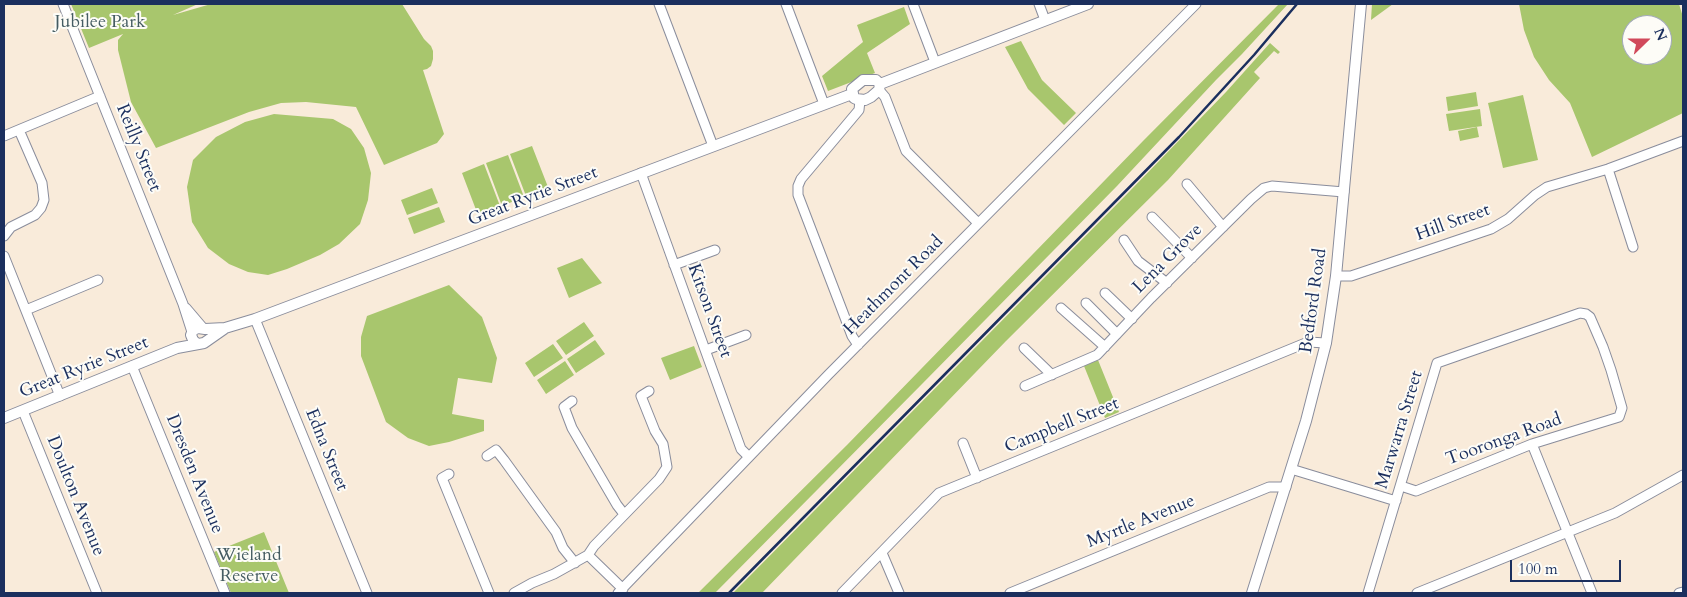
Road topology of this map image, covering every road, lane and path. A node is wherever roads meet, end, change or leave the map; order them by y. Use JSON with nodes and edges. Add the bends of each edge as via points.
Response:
{"nodes":[{"id":1,"x":62,"y":4,"type":"edge"},
{"id":2,"x":659,"y":4,"type":"edge"},
{"id":3,"x":786,"y":4,"type":"edge"},
{"id":4,"x":913,"y":4,"type":"edge"},
{"id":5,"x":1039,"y":4,"type":"edge"},
{"id":6,"x":1088,"y":4,"type":"edge"},
{"id":7,"x":1196,"y":4,"type":"edge"},
{"id":8,"x":1361,"y":4,"type":"edge"},
{"id":9,"x":1045,"y":20,"type":"junction"},
{"id":10,"x":935,"y":62,"type":"junction"},
{"id":11,"x":879,"y":87,"type":"junction"},
{"id":12,"x":100,"y":96,"type":"junction"},
{"id":13,"x":856,"y":97,"type":"junction"},
{"id":14,"x":824,"y":104,"type":"junction"},
{"id":15,"x":19,"y":130,"type":"junction"},
{"id":16,"x":4,"y":136,"type":"edge"},
{"id":17,"x":1683,"y":141,"type":"edge"},
{"id":18,"x":713,"y":146,"type":"junction"},
{"id":19,"x":1608,"y":168,"type":"junction"},
{"id":20,"x":641,"y":173,"type":"junction"},
{"id":21,"x":1187,"y":184,"type":"dead end"},
{"id":22,"x":1344,"y":192,"type":"junction"},
{"id":23,"x":1152,"y":217,"type":"dead end"},
{"id":24,"x":978,"y":223,"type":"junction"},
{"id":25,"x":1223,"y":227,"type":"junction"},
{"id":26,"x":4,"y":236,"type":"edge"},
{"id":27,"x":1124,"y":240,"type":"dead end"},
{"id":28,"x":1633,"y":247,"type":"dead end"},
{"id":29,"x":715,"y":250,"type":"dead end"},
{"id":30,"x":4,"y":256,"type":"edge"},
{"id":31,"x":1192,"y":258,"type":"junction"},
{"id":32,"x":674,"y":265,"type":"junction"},
{"id":33,"x":1336,"y":276,"type":"junction"},
{"id":34,"x":98,"y":280,"type":"dead end"},
{"id":35,"x":1167,"y":283,"type":"junction"},
{"id":36,"x":1105,"y":293,"type":"dead end"},
{"id":37,"x":1086,"y":303,"type":"dead end"},
{"id":38,"x":183,"y":304,"type":"junction"},
{"id":39,"x":1062,"y":308,"type":"dead end"},
{"id":40,"x":26,"y":310,"type":"junction"},
{"id":41,"x":255,"y":318,"type":"junction"},
{"id":42,"x":1132,"y":319,"type":"junction"},
{"id":43,"x":225,"y":328,"type":"junction"},
{"id":44,"x":204,"y":329,"type":"junction"},
{"id":45,"x":1117,"y":334,"type":"junction"},
{"id":46,"x":746,"y":335,"type":"dead end"},
{"id":47,"x":197,"y":338,"type":"junction"},
{"id":48,"x":1326,"y":342,"type":"junction"},
{"id":49,"x":858,"y":345,"type":"junction"},
{"id":50,"x":1105,"y":347,"type":"junction"},
{"id":51,"x":1024,"y":348,"type":"dead end"},
{"id":52,"x":706,"y":350,"type":"junction"},
{"id":53,"x":132,"y":366,"type":"junction"},
{"id":54,"x":1052,"y":375,"type":"junction"},
{"id":55,"x":1024,"y":386,"type":"dead end"},
{"id":56,"x":649,"y":391,"type":"dead end"},
{"id":57,"x":60,"y":396,"type":"junction"},
{"id":58,"x":572,"y":401,"type":"dead end"},
{"id":59,"x":23,"y":410,"type":"junction"},
{"id":60,"x":1619,"y":417,"type":"joint"},
{"id":61,"x":4,"y":418,"type":"edge"},
{"id":62,"x":963,"y":443,"type":"dead end"},
{"id":63,"x":1532,"y":444,"type":"junction"},
{"id":64,"x":487,"y":456,"type":"dead end"},
{"id":65,"x":750,"y":457,"type":"junction"},
{"id":66,"x":1291,"y":469,"type":"junction"},
{"id":67,"x":1683,"y":475,"type":"edge"},
{"id":68,"x":442,"y":478,"type":"dead end"},
{"id":69,"x":977,"y":478,"type":"junction"},
{"id":70,"x":1401,"y":486,"type":"junction"},
{"id":71,"x":1286,"y":487,"type":"junction"},
{"id":72,"x":1396,"y":501,"type":"junction"},
{"id":73,"x":624,"y":514,"type":"junction"},
{"id":74,"x":1567,"y":532,"type":"junction"},
{"id":75,"x":882,"y":553,"type":"junction"},
{"id":76,"x":588,"y":555,"type":"junction"},
{"id":77,"x":574,"y":563,"type":"junction"},
{"id":78,"x":620,"y":591,"type":"edge"},
{"id":79,"x":1683,"y":592,"type":"edge"},
{"id":80,"x":97,"y":593,"type":"edge"},
{"id":81,"x":225,"y":593,"type":"edge"},
{"id":82,"x":367,"y":593,"type":"edge"},
{"id":83,"x":489,"y":593,"type":"edge"},
{"id":84,"x":514,"y":593,"type":"edge"},
{"id":85,"x":842,"y":593,"type":"edge"},
{"id":86,"x":899,"y":593,"type":"edge"},
{"id":87,"x":1010,"y":593,"type":"edge"},
{"id":88,"x":1252,"y":593,"type":"edge"},
{"id":89,"x":1368,"y":593,"type":"edge"},
{"id":90,"x":1417,"y":593,"type":"edge"},
{"id":91,"x":1592,"y":593,"type":"edge"},
{"id":92,"x":1679,"y":593,"type":"edge"}],
"edges":[{"from":1,"to":12,"type":"street","name":"Reilly Street"},
{"from":2,"to":18,"type":"street"},
{"from":3,"to":14,"type":"street"},
{"from":4,"to":10,"type":"street"},
{"from":5,"to":9,"type":"street"},
{"from":6,"to":9,"type":"main road"},
{"from":7,"to":24,"type":"street","name":"Heathmont Road"},
{"from":8,"to":22,"type":"main road","name":"Bedford Road"},
{"from":9,"to":10,"type":"main road"},
{"from":10,"to":11,"type":"main road"},
{"from":11,"to":13,"type":"main road","via":[[871,97]]},
{"from":11,"to":13,"type":"main road","via":[[873,80],[863,80],[853,86]]},
{"from":11,"to":24,"type":"street","via":[[906,151]]},
{"from":12,"to":15,"type":"street"},
{"from":12,"to":38,"type":"street","name":"Reilly Street"},
{"from":13,"to":14,"type":"main road","name":"Great Ryrie Street"},
{"from":13,"to":49,"type":"street","via":[[859,110],[801,179],[798,195]]},
{"from":14,"to":18,"type":"main road","name":"Great Ryrie Street"},
{"from":15,"to":16,"type":"street"},
{"from":15,"to":26,"type":"street","via":[[42,183],[44,200],[34,216],[11,227]]},
{"from":17,"to":19,"type":"street","name":"Hill Street"},
{"from":18,"to":20,"type":"main road","name":"Great Ryrie Street"},
{"from":19,"to":28,"type":"street"},
{"from":19,"to":33,"type":"street","name":"Hill Street","via":[[1547,188],[1508,219],[1491,228],[1351,276]]},
{"from":20,"to":32,"type":"street","name":"Kitson Street"},
{"from":20,"to":41,"type":"main road","name":"Great Ryrie Street"},
{"from":21,"to":25,"type":"street"},
{"from":22,"to":25,"type":"street","name":"Lena Grove","via":[[1264,188]]},
{"from":22,"to":33,"type":"main road","name":"Bedford Road"},
{"from":23,"to":31,"type":"street"},
{"from":24,"to":49,"type":"street","name":"Heathmont Road"},
{"from":25,"to":31,"type":"street","name":"Lena Grove"},
{"from":27,"to":35,"type":"street","via":[[1138,261]]},
{"from":29,"to":32,"type":"street"},
{"from":30,"to":40,"type":"street"},
{"from":31,"to":35,"type":"street","name":"Lena Grove"},
{"from":32,"to":52,"type":"street","name":"Kitson Street"},
{"from":33,"to":48,"type":"main road","name":"Bedford Road"},
{"from":34,"to":40,"type":"street"},
{"from":35,"to":42,"type":"street","name":"Lena Grove"},
{"from":36,"to":42,"type":"street"},
{"from":37,"to":45,"type":"street"},
{"from":38,"to":44,"type":"street","name":"Reilly Street"},
{"from":38,"to":47,"type":"street","name":"Reilly Street"},
{"from":39,"to":50,"type":"street"},
{"from":40,"to":57,"type":"street"},
{"from":41,"to":43,"type":"main road","name":"Great Ryrie Street"},
{"from":41,"to":82,"type":"street","name":"Edna Street"},
{"from":42,"to":45,"type":"street","name":"Lena Grove"},
{"from":43,"to":44,"type":"main road","name":"Great Ryrie Street"},
{"from":43,"to":47,"type":"main road","name":"Great Ryrie Street"},
{"from":44,"to":47,"type":"main road","via":[[208,336]]},
{"from":45,"to":50,"type":"street","name":"Lena Grove"},
{"from":46,"to":52,"type":"street"},
{"from":47,"to":53,"type":"main road","name":"Great Ryrie Street"},
{"from":48,"to":66,"type":"main road","name":"Bedford Road","via":[[1317,385]]},
{"from":48,"to":69,"type":"street","name":"Campbell Street","via":[[1308,342]]},
{"from":49,"to":65,"type":"street","name":"Heathmont Road"},
{"from":50,"to":54,"type":"street","name":"Lena Grove","via":[[1097,355]]},
{"from":51,"to":54,"type":"street"},
{"from":52,"to":65,"type":"street","name":"Kitson Street","via":[[741,449]]},
{"from":53,"to":57,"type":"main road","name":"Great Ryrie Street"},
{"from":53,"to":81,"type":"street","name":"Dresden Avenue"},
{"from":54,"to":55,"type":"street","name":"Lena Grove"},
{"from":56,"to":73,"type":"street","via":[[641,396],[664,444],[667,468]]},
{"from":57,"to":59,"type":"main road","name":"Great Ryrie Street"},
{"from":58,"to":73,"type":"street","via":[[560,409]]},
{"from":59,"to":61,"type":"main road","name":"Great Ryrie Street"},
{"from":59,"to":80,"type":"street","name":"Doulton Avenue"},
{"from":60,"to":63,"type":"street","name":"Tooronga Road"},
{"from":60,"to":70,"type":"street","name":"Marwarra Street","via":[[1622,408],[1604,347],[1590,317],[1580,313],[1436,363]]},
{"from":62,"to":69,"type":"street"},
{"from":63,"to":70,"type":"street","name":"Tooronga Road","via":[[1416,491]]},
{"from":63,"to":74,"type":"street"},
{"from":64,"to":77,"type":"street","via":[[496,450],[556,532]]},
{"from":65,"to":78,"type":"street","name":"Heathmont Road"},
{"from":66,"to":71,"type":"main road","name":"Bedford Road"},
{"from":66,"to":72,"type":"street"},
{"from":67,"to":74,"type":"street","via":[[1615,513]]},
{"from":68,"to":83,"type":"street"},
{"from":69,"to":75,"type":"street","name":"Campbell Street","via":[[939,493]]},
{"from":70,"to":72,"type":"street","name":"Marwarra Street"},
{"from":71,"to":87,"type":"street","name":"Myrtle Avenue","via":[[1268,487]]},
{"from":71,"to":88,"type":"main road","name":"Bedford Road"},
{"from":72,"to":89,"type":"street","name":"Marwarra Street"},
{"from":73,"to":76,"type":"street"},
{"from":74,"to":90,"type":"street"},
{"from":74,"to":91,"type":"street"},
{"from":75,"to":85,"type":"street","name":"Campbell Street"},
{"from":75,"to":86,"type":"street"},
{"from":76,"to":77,"type":"street"},
{"from":76,"to":78,"type":"street"},
{"from":77,"to":84,"type":"street"},
{"from":79,"to":92,"type":"street"}]}
